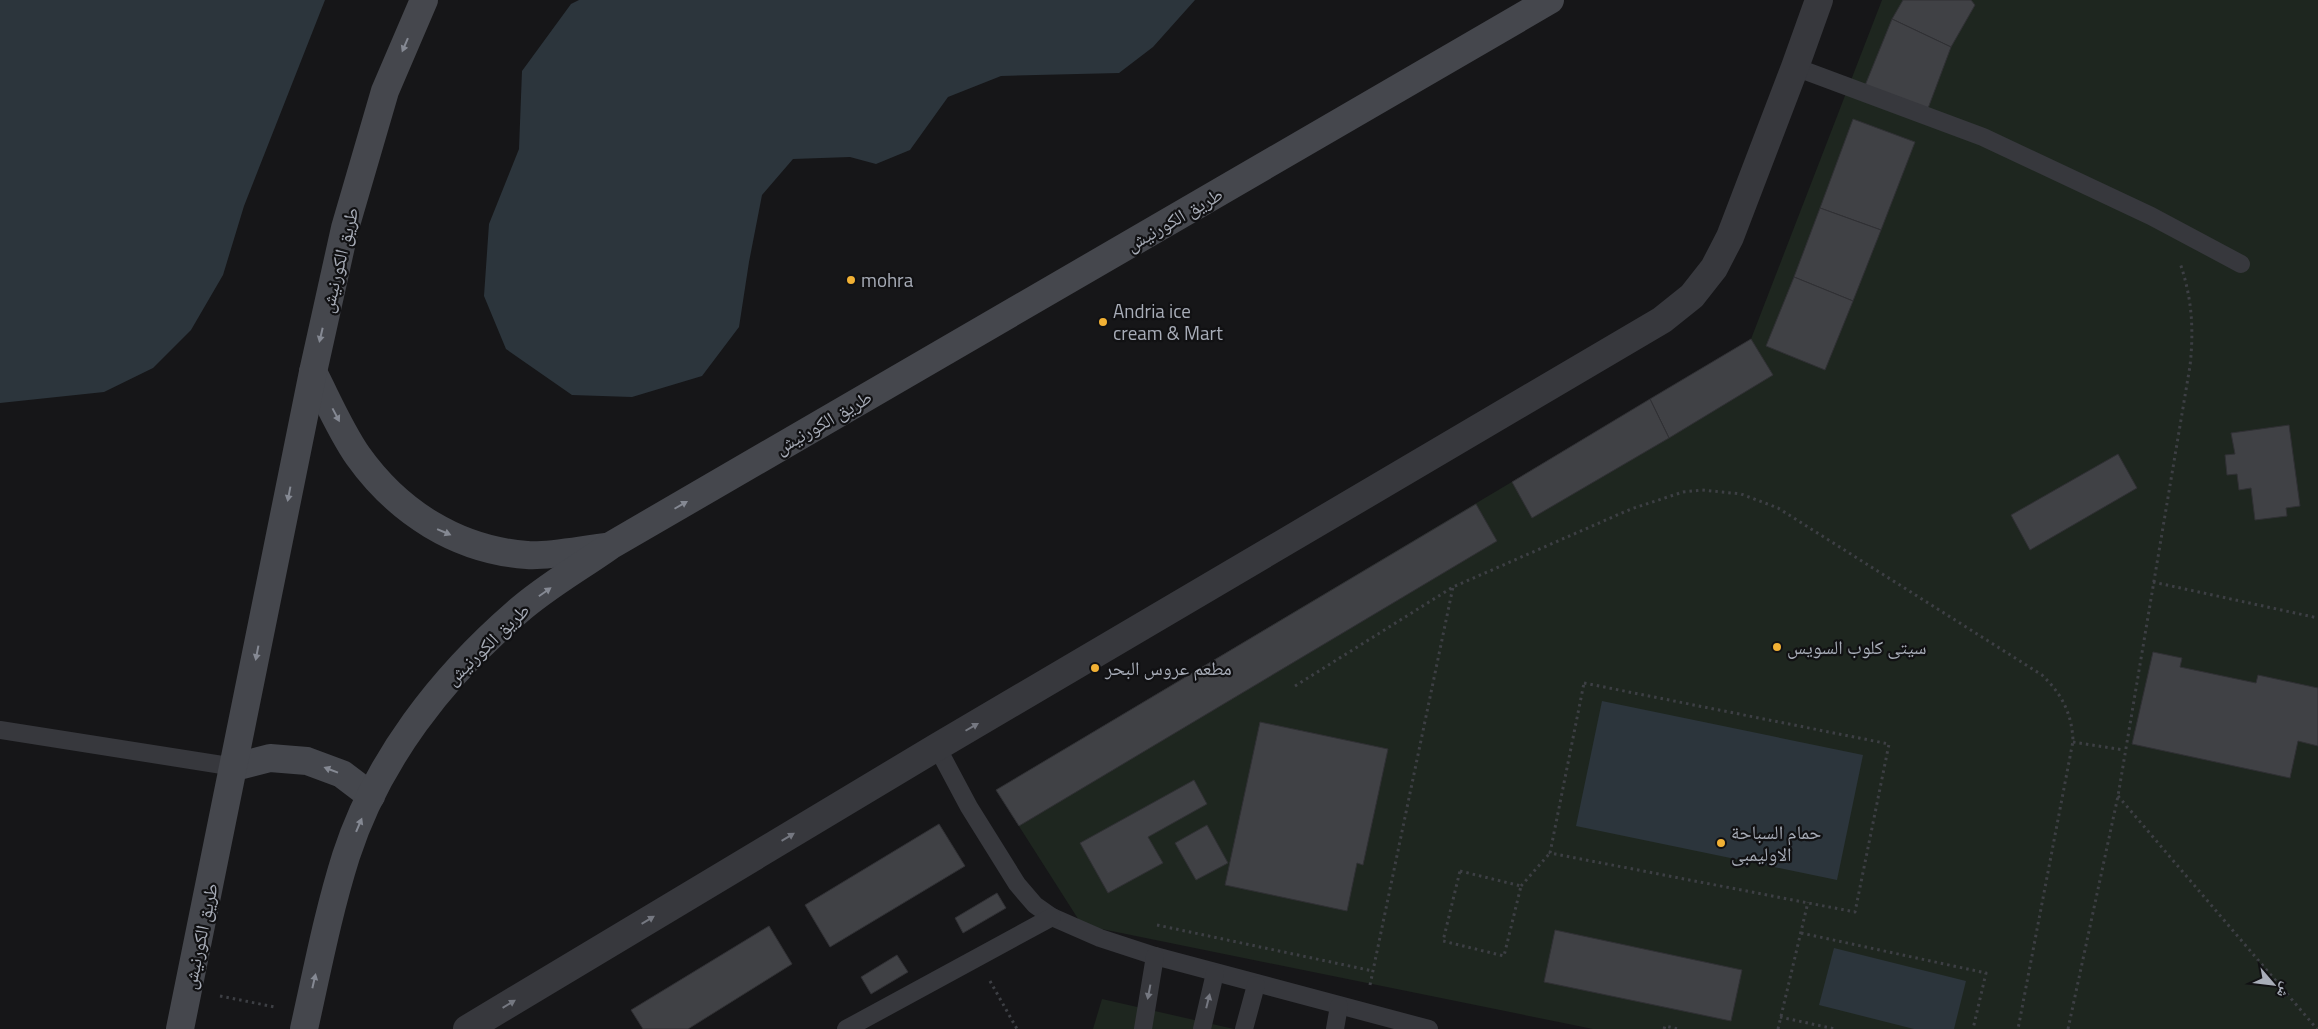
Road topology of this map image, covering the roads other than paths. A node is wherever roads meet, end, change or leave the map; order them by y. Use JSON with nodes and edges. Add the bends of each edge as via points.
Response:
{"nodes":[{"id":1,"x":424,"y":0,"type":"edge"},
{"id":2,"x":1550,"y":0,"type":"edge"},
{"id":3,"x":1819,"y":0,"type":"edge"},
{"id":4,"x":1795,"y":67,"type":"junction"},
{"id":5,"x":2241,"y":264,"type":"dead end"},
{"id":6,"x":313,"y":372,"type":"junction"},
{"id":7,"x":610,"y":546,"type":"junction"},
{"id":8,"x":0,"y":730,"type":"edge"},
{"id":9,"x":937,"y":747,"type":"junction"},
{"id":10,"x":235,"y":767,"type":"junction"},
{"id":11,"x":371,"y":796,"type":"junction"},
{"id":12,"x":1052,"y":917,"type":"junction"},
{"id":13,"x":1155,"y":956,"type":"junction"},
{"id":14,"x":1215,"y":973,"type":"junction"},
{"id":15,"x":1256,"y":984,"type":"junction"},
{"id":16,"x":1339,"y":1006,"type":"junction"},
{"id":17,"x":306,"y":1021,"type":"edge"},
{"id":18,"x":180,"y":1029,"type":"edge"},
{"id":19,"x":467,"y":1029,"type":"edge"},
{"id":20,"x":846,"y":1029,"type":"edge"},
{"id":21,"x":1143,"y":1029,"type":"edge"},
{"id":22,"x":1202,"y":1029,"type":"edge"},
{"id":23,"x":1244,"y":1029,"type":"edge"},
{"id":24,"x":1335,"y":1029,"type":"edge"},
{"id":25,"x":1430,"y":1029,"type":"edge"}],
"edges":[{"from":1,"to":6,"type":"main road","name":"طريق الكورنيش","one_way":true,"via":[[385,91],[345,228]]},
{"from":7,"to":2,"type":"main road","name":"طريق الكورنيش","one_way":true},
{"from":3,"to":4,"type":"street"},
{"from":4,"to":5,"type":"lane","via":[[1983,137],[2151,216]]},
{"from":9,"to":4,"type":"street","one_way":true,"via":[[1662,320],[1692,296],[1714,268],[1730,237]]},
{"from":6,"to":7,"type":"main road","one_way":true,"via":[[358,455],[390,494],[430,526],[478,546],[528,556]]},
{"from":6,"to":10,"type":"main road","name":"طريق الكورنيش","one_way":true},
{"from":11,"to":7,"type":"main road","name":"طريق الكورنيش","one_way":true,"via":[[412,727],[475,650],[519,610]]},
{"from":8,"to":10,"type":"lane"},
{"from":9,"to":12,"type":"lane","via":[[969,807],[1017,884],[1035,905]]},
{"from":19,"to":9,"type":"street","one_way":true},
{"from":11,"to":10,"type":"main road","one_way":true,"via":[[342,774],[308,761],[270,758]]},
{"from":10,"to":18,"type":"main road","name":"طريق الكورنيش"},
{"from":17,"to":11,"type":"main road","name":"طريق الكورنيش","one_way":true,"via":[[346,855]]},
{"from":12,"to":13,"type":"lane","via":[[1100,938]]},
{"from":12,"to":20,"type":"lane"},
{"from":13,"to":14,"type":"lane"},
{"from":13,"to":21,"type":"lane","one_way":true},
{"from":14,"to":15,"type":"lane"},
{"from":22,"to":14,"type":"lane","one_way":true},
{"from":15,"to":16,"type":"lane"},
{"from":15,"to":23,"type":"lane"},
{"from":16,"to":24,"type":"lane"},
{"from":16,"to":25,"type":"lane"}]}
